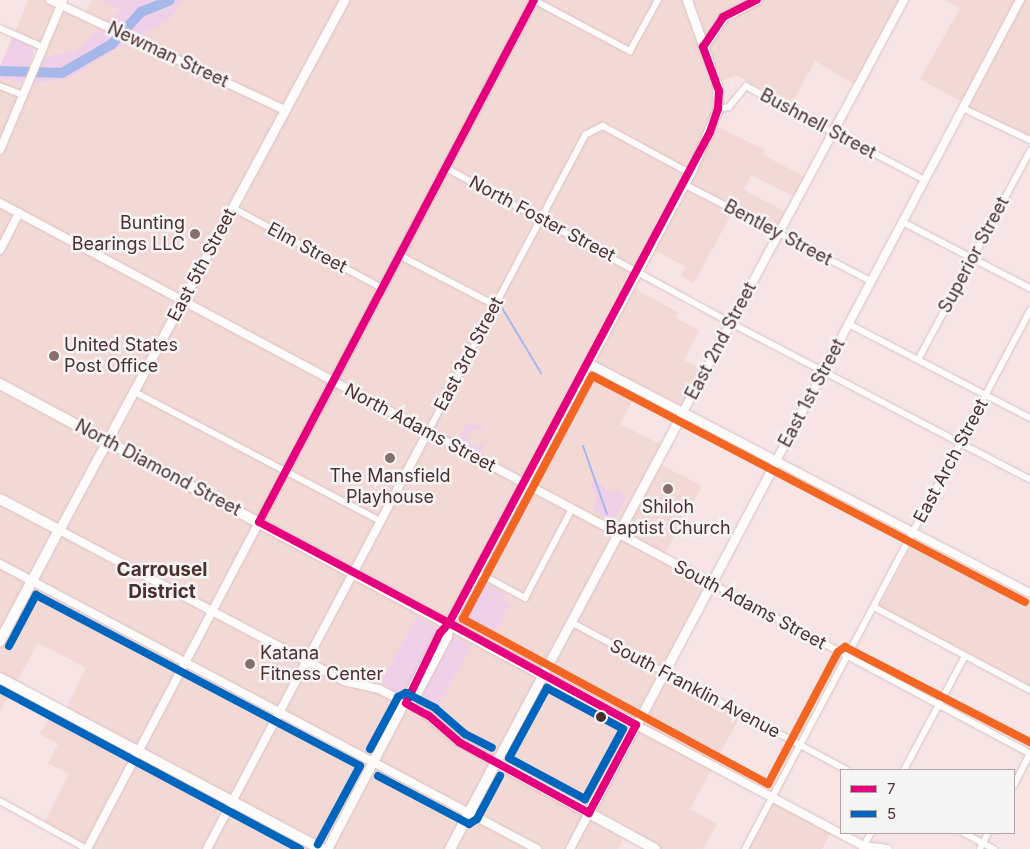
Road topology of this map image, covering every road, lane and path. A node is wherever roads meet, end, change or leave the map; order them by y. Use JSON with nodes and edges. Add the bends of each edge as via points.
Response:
{"nodes":[{"id":1,"x":50,"y":0,"type":"edge"},
{"id":2,"x":344,"y":0,"type":"edge"},
{"id":3,"x":534,"y":0,"type":"edge"},
{"id":4,"x":658,"y":0,"type":"edge"},
{"id":5,"x":687,"y":0,"type":"edge"},
{"id":6,"x":757,"y":0,"type":"edge"},
{"id":7,"x":904,"y":0,"type":"edge"},
{"id":8,"x":1020,"y":0,"type":"edge"},
{"id":9,"x":62,"y":2,"type":"edge"},
{"id":10,"x":0,"y":28,"type":"edge"},
{"id":11,"x":703,"y":47,"type":"junction"},
{"id":12,"x":42,"y":50,"type":"junction"},
{"id":13,"x":710,"y":65,"type":"tunnel mouth"},
{"id":14,"x":717,"y":83,"type":"tunnel mouth"},
{"id":15,"x":0,"y":86,"type":"edge"},
{"id":16,"x":23,"y":93,"type":"junction"},
{"id":17,"x":963,"y":108,"type":"junction"},
{"id":18,"x":718,"y":109,"type":"junction"},
{"id":19,"x":285,"y":110,"type":"junction"},
{"id":20,"x":834,"y":131,"type":"junction"},
{"id":21,"x":1030,"y":140,"type":"edge"},
{"id":22,"x":0,"y":150,"type":"edge"},
{"id":23,"x":1030,"y":151,"type":"edge"},
{"id":24,"x":446,"y":168,"type":"junction"},
{"id":25,"x":690,"y":173,"type":"junction"},
{"id":26,"x":925,"y":180,"type":"junction"},
{"id":27,"x":684,"y":184,"type":"junction"},
{"id":28,"x":0,"y":203,"type":"edge"},
{"id":29,"x":233,"y":208,"type":"junction"},
{"id":30,"x":20,"y":213,"type":"junction"},
{"id":31,"x":540,"y":219,"type":"junction"},
{"id":32,"x":902,"y":222,"type":"junction"},
{"id":33,"x":779,"y":233,"type":"junction"},
{"id":34,"x":0,"y":250,"type":"edge"},
{"id":35,"x":399,"y":255,"type":"junction"},
{"id":36,"x":973,"y":258,"type":"junction"},
{"id":37,"x":638,"y":271,"type":"junction"},
{"id":38,"x":871,"y":282,"type":"junction"},
{"id":39,"x":382,"y":288,"type":"junction"},
{"id":40,"x":1030,"y":288,"type":"edge"},
{"id":41,"x":182,"y":301,"type":"junction"},
{"id":42,"x":495,"y":305,"type":"junction"},
{"id":43,"x":1030,"y":311,"type":"edge"},
{"id":44,"x":731,"y":323,"type":"junction"},
{"id":45,"x":848,"y":324,"type":"junction"},
{"id":46,"x":918,"y":360,"type":"junction"},
{"id":47,"x":588,"y":363,"type":"junction"},
{"id":48,"x":824,"y":371,"type":"junction"},
{"id":49,"x":333,"y":382,"type":"junction"},
{"id":50,"x":0,"y":384,"type":"edge"},
{"id":51,"x":134,"y":391,"type":"junction"},
{"id":52,"x":985,"y":395,"type":"junction"},
{"id":53,"x":682,"y":412,"type":"junction"},
{"id":54,"x":1030,"y":418,"type":"edge"},
{"id":55,"x":428,"y":432,"type":"junction"},
{"id":56,"x":106,"y":441,"type":"junction"},
{"id":57,"x":960,"y":443,"type":"junction"},
{"id":58,"x":776,"y":461,"type":"junction"},
{"id":59,"x":286,"y":470,"type":"junction"},
{"id":60,"x":1030,"y":478,"type":"edge"},
{"id":61,"x":524,"y":483,"type":"junction"},
{"id":62,"x":0,"y":499,"type":"edge"},
{"id":63,"x":572,"y":509,"type":"junction"},
{"id":64,"x":381,"y":520,"type":"junction"},
{"id":65,"x":259,"y":522,"type":"junction"},
{"id":66,"x":59,"y":530,"type":"junction"},
{"id":67,"x":914,"y":532,"type":"junction"},
{"id":68,"x":618,"y":534,"type":"junction"},
{"id":69,"x":0,"y":564,"type":"edge"},
{"id":70,"x":354,"y":572,"type":"junction"},
{"id":71,"x":476,"y":572,"type":"junction"},
{"id":72,"x":32,"y":581,"type":"junction"},
{"id":73,"x":711,"y":583,"type":"junction"},
{"id":74,"x":1030,"y":593,"type":"edge"},
{"id":75,"x":874,"y":607,"type":"junction"},
{"id":76,"x":212,"y":611,"type":"junction"},
{"id":77,"x":570,"y":622,"type":"junction"},
{"id":78,"x":449,"y":623,"type":"junction"},
{"id":79,"x":0,"y":641,"type":"edge"},
{"id":80,"x":965,"y":656,"type":"junction"},
{"id":81,"x":847,"y":657,"type":"junction"},
{"id":82,"x":306,"y":661,"type":"junction"},
{"id":83,"x":185,"y":662,"type":"junction"},
{"id":84,"x":664,"y":672,"type":"junction"},
{"id":85,"x":543,"y":674,"type":"junction"},
{"id":86,"x":0,"y":678,"type":"edge"},
{"id":87,"x":1030,"y":690,"type":"edge"},
{"id":88,"x":406,"y":703,"type":"junction"},
{"id":89,"x":939,"y":705,"type":"junction"},
{"id":90,"x":279,"y":712,"type":"junction"},
{"id":91,"x":636,"y":724,"type":"junction"},
{"id":92,"x":800,"y":746,"type":"junction"},
{"id":93,"x":138,"y":752,"type":"junction"},
{"id":94,"x":1030,"y":754,"type":"edge"},
{"id":95,"x":374,"y":762,"type":"junction"},
{"id":96,"x":496,"y":762,"type":"junction"},
{"id":97,"x":845,"y":769,"type":"edge"},
{"id":98,"x":905,"y":769,"type":"edge"},
{"id":99,"x":1015,"y":783,"type":"edge"},
{"id":100,"x":772,"y":798,"type":"junction"},
{"id":101,"x":0,"y":801,"type":"edge"},
{"id":102,"x":232,"y":801,"type":"junction"},
{"id":103,"x":589,"y":813,"type":"junction"},
{"id":104,"x":469,"y":814,"type":"junction"},
{"id":105,"x":870,"y":834,"type":"edge"},
{"id":106,"x":965,"y":834,"type":"edge"},
{"id":107,"x":987,"y":834,"type":"edge"},
{"id":108,"x":981,"y":846,"type":"edge"},
{"id":109,"x":863,"y":848,"type":"edge"},
{"id":110,"x":87,"y":849,"type":"edge"},
{"id":111,"x":206,"y":849,"type":"edge"},
{"id":112,"x":320,"y":849,"type":"edge"},
{"id":113,"x":327,"y":849,"type":"edge"},
{"id":114,"x":450,"y":849,"type":"edge"},
{"id":115,"x":537,"y":849,"type":"edge"},
{"id":116,"x":570,"y":849,"type":"edge"},
{"id":117,"x":656,"y":849,"type":"edge"},
{"id":118,"x":745,"y":849,"type":"edge"},
{"id":119,"x":888,"y":849,"type":"edge"},
{"id":120,"x":994,"y":849,"type":"edge"}],
"edges":[{"from":1,"to":9,"type":"street","name":"Newman Street"},
{"from":2,"to":19,"type":"main road","name":"East 5th Street"},
{"from":3,"to":4,"type":"street","via":[[630,51]]},
{"from":3,"to":24,"type":"street"},
{"from":5,"to":11,"type":"main road"},
{"from":6,"to":11,"type":"main road","via":[[723,17]]},
{"from":7,"to":20,"type":"street","name":"East 2nd Street"},
{"from":8,"to":17,"type":"street","name":"East 1st Street"},
{"from":9,"to":12,"type":"street"},
{"from":9,"to":19,"type":"street","name":"Newman Street","via":[[105,26]]},
{"from":10,"to":12,"type":"street"},
{"from":11,"to":13,"type":"main road"},
{"from":12,"to":16,"type":"street"},
{"from":14,"to":18,"type":"main road"},
{"from":15,"to":16,"type":"street"},
{"from":16,"to":22,"type":"street"},
{"from":17,"to":21,"type":"street"},
{"from":17,"to":26,"type":"street","name":"East 1st Street"},
{"from":18,"to":20,"type":"street","name":"Bushnell Street","via":[[729,107],[746,86]]},
{"from":18,"to":25,"type":"main road"},
{"from":19,"to":29,"type":"main road","name":"East 5th Street"},
{"from":20,"to":26,"type":"street","name":"Bushnell Street"},
{"from":20,"to":33,"type":"street","name":"East 2nd Street"},
{"from":23,"to":36,"type":"street","name":"Superior Street"},
{"from":24,"to":31,"type":"street","name":"North Foster Street"},
{"from":24,"to":35,"type":"street"},
{"from":25,"to":27,"type":"main road"},
{"from":25,"to":31,"type":"street","name":"East 3rd Street","via":[[603,126],[593,128],[582,139]]},
{"from":26,"to":32,"type":"street","name":"East 1st Street"},
{"from":27,"to":33,"type":"street","name":"Bentley Street"},
{"from":27,"to":37,"type":"main road"},
{"from":28,"to":30,"type":"street","name":"North Adams Street"},
{"from":29,"to":39,"type":"street","name":"Elm Street"},
{"from":29,"to":41,"type":"main road","name":"East 5th Street"},
{"from":30,"to":34,"type":"street"},
{"from":30,"to":41,"type":"street","name":"North Adams Street"},
{"from":31,"to":37,"type":"street","name":"North Foster Street"},
{"from":31,"to":42,"type":"street","name":"East 3rd Street"},
{"from":32,"to":36,"type":"street"},
{"from":32,"to":38,"type":"street","name":"East 1st Street"},
{"from":33,"to":38,"type":"street","name":"Bentley Street"},
{"from":33,"to":44,"type":"street","name":"East 2nd Street"},
{"from":35,"to":39,"type":"street"},
{"from":35,"to":42,"type":"street"},
{"from":36,"to":40,"type":"street"},
{"from":36,"to":46,"type":"street","name":"Superior Street"},
{"from":37,"to":44,"type":"street","name":"North Foster Street"},
{"from":37,"to":47,"type":"main road"},
{"from":38,"to":45,"type":"street","name":"East 1st Street"},
{"from":39,"to":49,"type":"street"},
{"from":41,"to":49,"type":"street","name":"North Adams Street"},
{"from":41,"to":51,"type":"main road","name":"East 5th Street"},
{"from":42,"to":55,"type":"street","name":"East 3rd Street"},
{"from":43,"to":52,"type":"street","name":"East Arch Street"},
{"from":44,"to":48,"type":"street","name":"North Foster Street"},
{"from":44,"to":53,"type":"street","name":"East 2nd Street"},
{"from":45,"to":46,"type":"street"},
{"from":45,"to":48,"type":"street","name":"East 1st Street"},
{"from":46,"to":52,"type":"street"},
{"from":47,"to":53,"type":"main road"},
{"from":47,"to":61,"type":"main road"},
{"from":48,"to":57,"type":"street","name":"North Foster Street"},
{"from":48,"to":58,"type":"street","name":"East 1st Street"},
{"from":49,"to":55,"type":"street","name":"North Adams Street"},
{"from":49,"to":59,"type":"street"},
{"from":50,"to":56,"type":"highway","name":"North Diamond Street"},
{"from":51,"to":56,"type":"main road","name":"East 5th Street"},
{"from":51,"to":59,"type":"street"},
{"from":52,"to":54,"type":"street"},
{"from":52,"to":57,"type":"street","name":"East Arch Street"},
{"from":53,"to":58,"type":"main road"},
{"from":53,"to":68,"type":"main road","name":"East 2nd Street"},
{"from":55,"to":61,"type":"street","name":"North Adams Street"},
{"from":55,"to":64,"type":"street","name":"East 3rd Street"},
{"from":56,"to":65,"type":"highway","name":"North Diamond Street"},
{"from":56,"to":66,"type":"main road","name":"East 5th Street"},
{"from":57,"to":60,"type":"street","name":"North Foster Street"},
{"from":57,"to":67,"type":"street","name":"East Arch Street"},
{"from":58,"to":67,"type":"street"},
{"from":58,"to":73,"type":"main road","name":"East 1st Street"},
{"from":59,"to":64,"type":"street"},
{"from":59,"to":65,"type":"street"},
{"from":61,"to":63,"type":"street","name":"South Adams Street"},
{"from":61,"to":71,"type":"main road"},
{"from":62,"to":66,"type":"highway"},
{"from":63,"to":68,"type":"street","name":"South Adams Street"},
{"from":63,"to":71,"type":"street","via":[[525,598]]},
{"from":64,"to":70,"type":"street","name":"East 3rd Street"},
{"from":65,"to":70,"type":"highway","name":"North Diamond Street"},
{"from":65,"to":76,"type":"street"},
{"from":66,"to":72,"type":"highway"},
{"from":66,"to":76,"type":"street"},
{"from":67,"to":74,"type":"street"},
{"from":67,"to":75,"type":"street","name":"East Arch Street"},
{"from":68,"to":73,"type":"street","name":"South Adams Street"},
{"from":68,"to":77,"type":"main road","name":"East 2nd Street"},
{"from":69,"to":72,"type":"street"},
{"from":70,"to":78,"type":"highway","name":"North Diamond Street"},
{"from":70,"to":82,"type":"street","name":"East 3rd Street"},
{"from":71,"to":78,"type":"main road"},
{"from":72,"to":79,"type":"highway"},
{"from":72,"to":83,"type":"street"},
{"from":73,"to":81,"type":"street","name":"South Adams Street"},
{"from":73,"to":84,"type":"main road","name":"East 1st Street"},
{"from":75,"to":80,"type":"street"},
{"from":75,"to":81,"type":"street","name":"East Arch Street"},
{"from":76,"to":82,"type":"street"},
{"from":76,"to":83,"type":"street"},
{"from":77,"to":84,"type":"street","name":"South Franklin Avenue"},
{"from":77,"to":85,"type":"main road","name":"East 2nd Street"},
{"from":78,"to":85,"type":"highway","name":"North Diamond Street"},
{"from":78,"to":88,"type":"main road","via":[[440,632]]},
{"from":80,"to":87,"type":"street"},
{"from":80,"to":89,"type":"street"},
{"from":81,"to":89,"type":"street","name":"South Adams Street"},
{"from":81,"to":92,"type":"street","name":"East Arch Street"},
{"from":82,"to":88,"type":"street","via":[[344,681],[379,689]]},
{"from":82,"to":90,"type":"street","name":"East 3rd Street"},
{"from":83,"to":90,"type":"street"},
{"from":83,"to":93,"type":"street"},
{"from":84,"to":91,"type":"main road","name":"East 1st Street"},
{"from":84,"to":92,"type":"street","name":"South Franklin Avenue"},
{"from":85,"to":91,"type":"highway","name":"North Diamond Street"},
{"from":85,"to":96,"type":"main road","name":"East 2nd Street"},
{"from":86,"to":93,"type":"highway"},
{"from":88,"to":95,"type":"main road"},
{"from":88,"to":96,"type":"street","via":[[429,716],[459,742]]},
{"from":89,"to":94,"type":"street","name":"South Adams Street"},
{"from":89,"to":98,"type":"street"},
{"from":90,"to":95,"type":"street"},
{"from":90,"to":102,"type":"street","name":"East 3rd Street"},
{"from":91,"to":100,"type":"street"},
{"from":91,"to":103,"type":"highway","name":"East 1st Street"},
{"from":92,"to":97,"type":"street","name":"South Franklin Avenue"},
{"from":92,"to":100,"type":"street","name":"East Arch Street"},
{"from":93,"to":102,"type":"highway"},
{"from":93,"to":110,"type":"street"},
{"from":94,"to":99,"type":"street"},
{"from":95,"to":104,"type":"street"},
{"from":95,"to":113,"type":"main road"},
{"from":96,"to":103,"type":"highway"},
{"from":96,"to":104,"type":"highway"},
{"from":100,"to":109,"type":"street"},
{"from":100,"to":118,"type":"street","name":"East Arch Street"},
{"from":101,"to":110,"type":"street"},
{"from":102,"to":111,"type":"street","name":"East 3rd Street"},
{"from":102,"to":112,"type":"highway"},
{"from":103,"to":116,"type":"street"},
{"from":103,"to":117,"type":"highway"},
{"from":104,"to":114,"type":"highway"},
{"from":104,"to":115,"type":"street"},
{"from":105,"to":109,"type":"street"},
{"from":106,"to":108,"type":"street"},
{"from":107,"to":108,"type":"street"},
{"from":108,"to":120,"type":"street"},
{"from":109,"to":119,"type":"street"}]}
